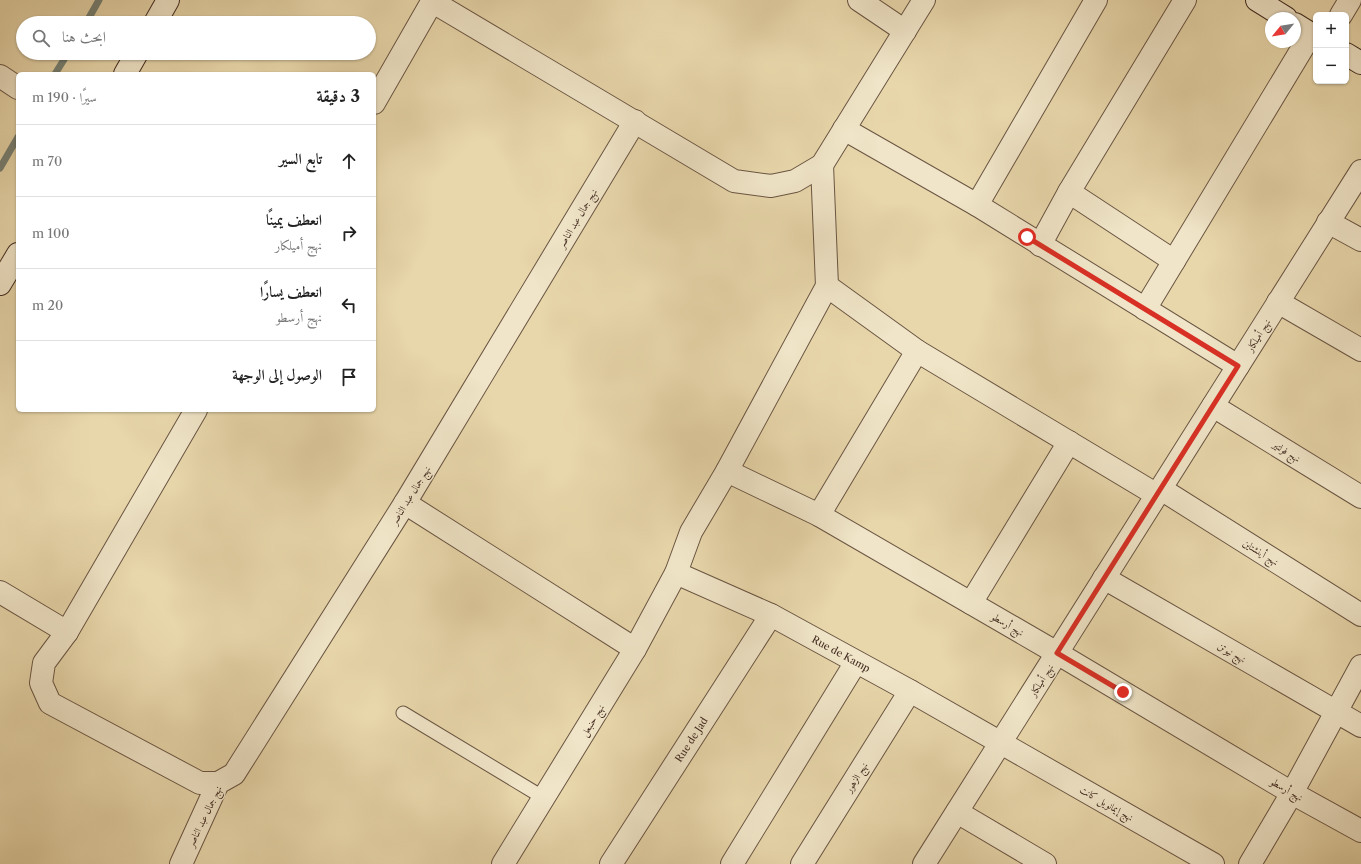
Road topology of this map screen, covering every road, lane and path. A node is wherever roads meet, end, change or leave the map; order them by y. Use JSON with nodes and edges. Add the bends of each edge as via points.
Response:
{"nodes":[{"id":1,"x":168,"y":0,"type":"edge"},
{"id":2,"x":858,"y":0,"type":"edge"},
{"id":3,"x":924,"y":0,"type":"edge"},
{"id":4,"x":1096,"y":0,"type":"edge"},
{"id":5,"x":1185,"y":0,"type":"edge"},
{"id":6,"x":1257,"y":0,"type":"edge"},
{"id":7,"x":1350,"y":0,"type":"edge"},
{"id":8,"x":433,"y":1,"type":"edge"},
{"id":9,"x":1276,"y":12,"type":"edge"},
{"id":10,"x":1343,"y":12,"type":"edge"},
{"id":11,"x":159,"y":16,"type":"edge"},
{"id":12,"x":904,"y":31,"type":"junction"},
{"id":13,"x":1307,"y":31,"type":"edge"},
{"id":14,"x":1349,"y":56,"type":"edge"},
{"id":15,"x":133,"y":60,"type":"edge"},
{"id":16,"x":1361,"y":63,"type":"edge"},
{"id":17,"x":126,"y":72,"type":"edge"},
{"id":18,"x":0,"y":76,"type":"edge"},
{"id":19,"x":16,"y":87,"type":"edge"},
{"id":20,"x":376,"y":100,"type":"edge"},
{"id":21,"x":635,"y":121,"type":"junction"},
{"id":22,"x":844,"y":129,"type":"junction"},
{"id":23,"x":822,"y":165,"type":"junction"},
{"id":24,"x":1361,"y":171,"type":"edge"},
{"id":25,"x":1069,"y":192,"type":"junction"},
{"id":26,"x":977,"y":205,"type":"junction"},
{"id":27,"x":1328,"y":222,"type":"junction"},
{"id":28,"x":1361,"y":240,"type":"edge"},
{"id":29,"x":1040,"y":245,"type":"junction"},
{"id":30,"x":16,"y":257,"type":"edge"},
{"id":31,"x":1174,"y":261,"type":"junction"},
{"id":32,"x":0,"y":284,"type":"edge"},
{"id":33,"x":827,"y":286,"type":"junction"},
{"id":34,"x":1278,"y":302,"type":"junction"},
{"id":35,"x":1145,"y":309,"type":"junction"},
{"id":36,"x":1361,"y":350,"type":"edge"},
{"id":37,"x":917,"y":351,"type":"junction"},
{"id":38,"x":1238,"y":366,"type":"junction"},
{"id":39,"x":1213,"y":406,"type":"junction"},
{"id":40,"x":195,"y":412,"type":"edge"},
{"id":41,"x":1069,"y":442,"type":"junction"},
{"id":42,"x":727,"y":471,"type":"junction"},
{"id":43,"x":1159,"y":492,"type":"junction"},
{"id":44,"x":1361,"y":497,"type":"edge"},
{"id":45,"x":405,"y":503,"type":"junction"},
{"id":46,"x":819,"y":515,"type":"junction"},
{"id":47,"x":676,"y":573,"type":"junction"},
{"id":48,"x":1104,"y":578,"type":"junction"},
{"id":49,"x":0,"y":592,"type":"edge"},
{"id":50,"x":971,"y":603,"type":"junction"},
{"id":51,"x":771,"y":615,"type":"junction"},
{"id":52,"x":1361,"y":615,"type":"edge"},
{"id":53,"x":67,"y":632,"type":"junction"},
{"id":54,"x":635,"y":649,"type":"junction"},
{"id":55,"x":1057,"y":653,"type":"junction"},
{"id":56,"x":856,"y":662,"type":"junction"},
{"id":57,"x":1361,"y":666,"type":"edge"},
{"id":58,"x":910,"y":691,"type":"junction"},
{"id":59,"x":1336,"y":712,"type":"junction"},
{"id":60,"x":403,"y":713,"type":"dead end"},
{"id":61,"x":1361,"y":726,"type":"edge"},
{"id":62,"x":1002,"y":742,"type":"junction"},
{"id":63,"x":218,"y":783,"type":"junction"},
{"id":64,"x":1292,"y":793,"type":"junction"},
{"id":65,"x":544,"y":798,"type":"junction"},
{"id":66,"x":957,"y":812,"type":"junction"},
{"id":67,"x":1361,"y":831,"type":"edge"},
{"id":68,"x":181,"y":864,"type":"edge"},
{"id":69,"x":503,"y":864,"type":"edge"},
{"id":70,"x":611,"y":864,"type":"edge"},
{"id":71,"x":732,"y":864,"type":"edge"},
{"id":72,"x":802,"y":864,"type":"edge"},
{"id":73,"x":924,"y":864,"type":"edge"},
{"id":74,"x":1045,"y":864,"type":"edge"},
{"id":75,"x":1213,"y":864,"type":"edge"},
{"id":76,"x":1250,"y":864,"type":"edge"}],
"edges":[{"from":1,"to":11,"type":"street"},
{"from":2,"to":12,"type":"street"},
{"from":3,"to":12,"type":"street"},
{"from":4,"to":26,"type":"street"},
{"from":5,"to":25,"type":"street"},
{"from":6,"to":9,"type":"street"},
{"from":7,"to":10,"type":"street"},
{"from":8,"to":20,"type":"street"},
{"from":8,"to":21,"type":"street"},
{"from":12,"to":22,"type":"street"},
{"from":13,"to":31,"type":"street"},
{"from":14,"to":16,"type":"street"},
{"from":15,"to":17,"type":"street"},
{"from":18,"to":19,"type":"street"},
{"from":21,"to":23,"type":"street","via":[[734,181],[771,186],[795,181]]},
{"from":21,"to":45,"type":"street","name":"نهج جمال عبد الناصر"},
{"from":22,"to":23,"type":"street"},
{"from":22,"to":26,"type":"street"},
{"from":23,"to":33,"type":"street"},
{"from":24,"to":27,"type":"street","name":"نهج أميلكار"},
{"from":25,"to":29,"type":"street"},
{"from":25,"to":31,"type":"street"},
{"from":26,"to":29,"type":"street"},
{"from":27,"to":28,"type":"street"},
{"from":27,"to":34,"type":"street","name":"نهج أميلكار"},
{"from":29,"to":35,"type":"street"},
{"from":30,"to":32,"type":"street"},
{"from":31,"to":35,"type":"street"},
{"from":33,"to":37,"type":"street","name":"نهج أينشتاين"},
{"from":33,"to":42,"type":"street","name":"نهج حنبعل"},
{"from":34,"to":36,"type":"street"},
{"from":34,"to":38,"type":"street","name":"نهج أميلكار"},
{"from":35,"to":38,"type":"street"},
{"from":37,"to":41,"type":"street","name":"نهج أينشتاين"},
{"from":37,"to":46,"type":"street"},
{"from":38,"to":39,"type":"street","name":"نهج أميلكار"},
{"from":39,"to":43,"type":"street","name":"نهج أميلكار"},
{"from":39,"to":44,"type":"street","name":"نهج فولتير"},
{"from":40,"to":53,"type":"street"},
{"from":41,"to":43,"type":"street","name":"نهج أينشتاين"},
{"from":41,"to":50,"type":"street"},
{"from":42,"to":46,"type":"street","name":"نهج أرسطو"},
{"from":42,"to":47,"type":"street","name":"نهج حنبعل","via":[[691,532]]},
{"from":43,"to":48,"type":"street","name":"نهج أميلكار"},
{"from":43,"to":52,"type":"street","name":"نهج أينشتاين"},
{"from":45,"to":54,"type":"street"},
{"from":45,"to":63,"type":"street","name":"نهج جمال عبد الناصر","via":[[234,774]]},
{"from":46,"to":50,"type":"street","name":"نهج أرسطو"},
{"from":47,"to":51,"type":"street","name":"Rue de Kamp"},
{"from":47,"to":54,"type":"street","name":"نهج حنبعل"},
{"from":48,"to":55,"type":"street","name":"نهج أميلكار"},
{"from":48,"to":59,"type":"street","name":"نهج نيوتن"},
{"from":49,"to":53,"type":"street"},
{"from":50,"to":55,"type":"street","name":"نهج أرسطو"},
{"from":51,"to":56,"type":"street","name":"Rue de Kamp"},
{"from":51,"to":70,"type":"street","name":"Rue de Jad"},
{"from":53,"to":63,"type":"street","via":[[44,663],[41,683],[50,703],[200,783]]},
{"from":54,"to":65,"type":"street","name":"نهج حنبعل"},
{"from":55,"to":62,"type":"street","name":"نهج أميلكار"},
{"from":55,"to":64,"type":"street","name":"نهج أرسطو"},
{"from":56,"to":58,"type":"street","name":"Rue de Kamp"},
{"from":56,"to":71,"type":"street"},
{"from":57,"to":59,"type":"street"},
{"from":58,"to":62,"type":"street","name":"Rue de Kamp"},
{"from":58,"to":72,"type":"street","name":"نهج الزهور"},
{"from":59,"to":61,"type":"street","name":"نهج نيوتن"},
{"from":59,"to":64,"type":"street"},
{"from":60,"to":65,"type":"lane"},
{"from":62,"to":66,"type":"street","name":"نهج أميلكار"},
{"from":62,"to":75,"type":"street","name":"نهج إيمانويل كانت"},
{"from":63,"to":68,"type":"street","name":"نهج جمال عبد الناصر"},
{"from":64,"to":67,"type":"street","name":"نهج أرسطو"},
{"from":64,"to":76,"type":"street"},
{"from":65,"to":69,"type":"street","name":"نهج حنبعل"},
{"from":66,"to":73,"type":"street","name":"نهج أميلكار"},
{"from":66,"to":74,"type":"street"}]}
